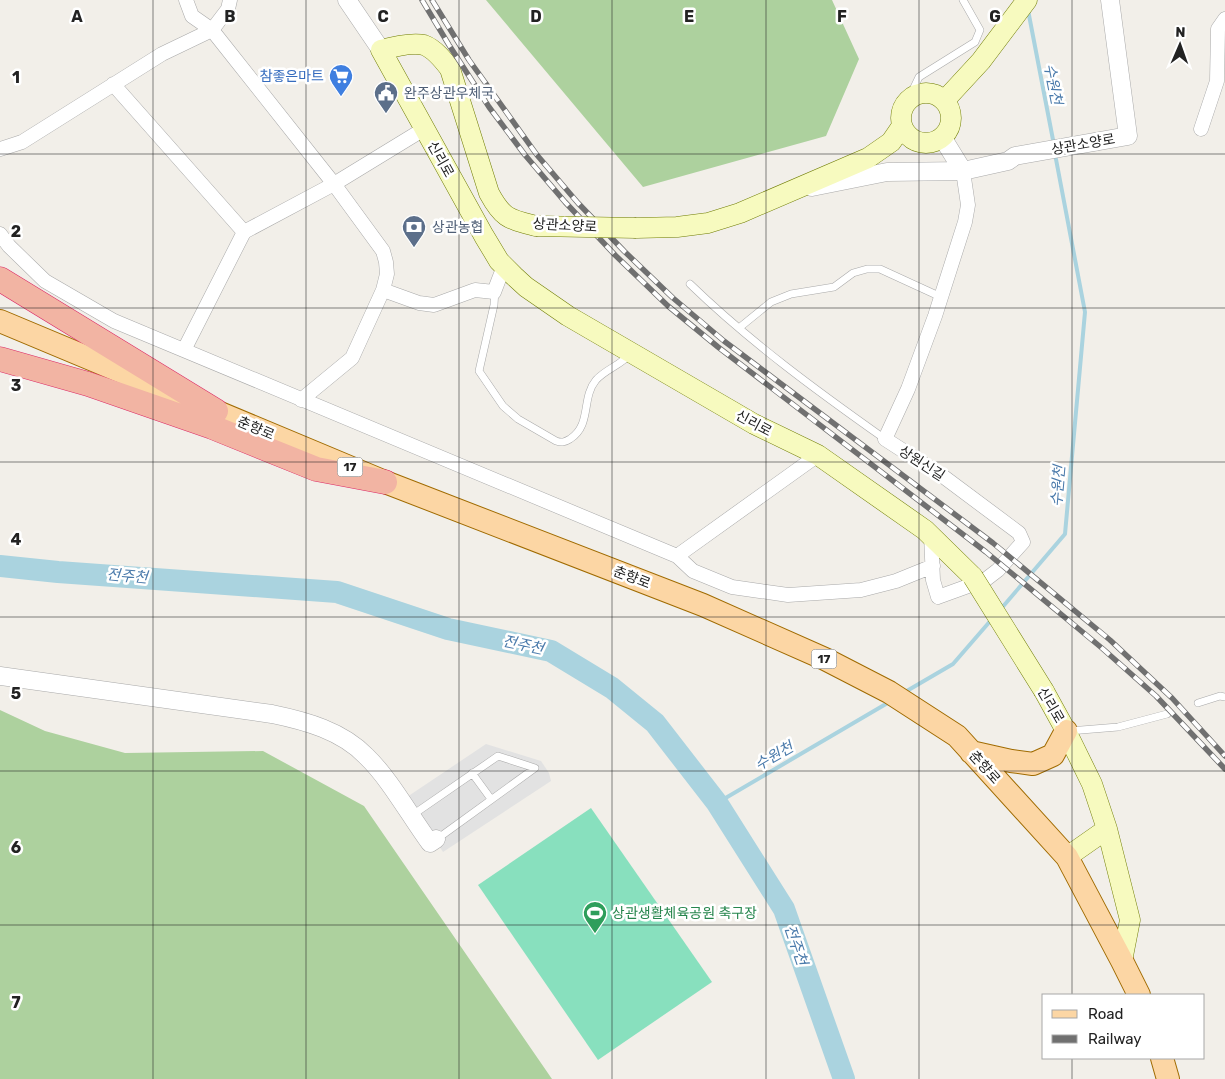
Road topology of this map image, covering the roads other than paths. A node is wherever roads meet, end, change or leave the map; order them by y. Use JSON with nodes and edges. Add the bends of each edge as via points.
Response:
{"nodes":[{"id":1,"x":186,"y":0,"type":"edge"},
{"id":2,"x":230,"y":0,"type":"edge"},
{"id":3,"x":347,"y":0,"type":"edge"},
{"id":4,"x":962,"y":0,"type":"edge"},
{"id":5,"x":1027,"y":0,"type":"edge"},
{"id":6,"x":1110,"y":0,"type":"edge"},
{"id":7,"x":1225,"y":19,"type":"edge"},
{"id":8,"x":212,"y":30,"type":"junction"},
{"id":9,"x":380,"y":50,"type":"junction"},
{"id":10,"x":113,"y":84,"type":"junction"},
{"id":11,"x":908,"y":100,"type":"junction"},
{"id":12,"x":945,"y":100,"type":"junction"},
{"id":13,"x":902,"y":126,"type":"junction"},
{"id":14,"x":424,"y":129,"type":"junction"},
{"id":15,"x":1201,"y":129,"type":"dead end"},
{"id":16,"x":942,"y":138,"type":"junction"},
{"id":17,"x":0,"y":149,"type":"edge"},
{"id":18,"x":963,"y":171,"type":"junction"},
{"id":19,"x":334,"y":184,"type":"junction"},
{"id":20,"x":797,"y":190,"type":"junction"},
{"id":21,"x":244,"y":232,"type":"junction"},
{"id":22,"x":0,"y":234,"type":"edge"},
{"id":23,"x":504,"y":266,"type":"junction"},
{"id":24,"x":0,"y":279,"type":"edge"},
{"id":25,"x":690,"y":284,"type":"dead end"},
{"id":26,"x":495,"y":289,"type":"junction"},
{"id":27,"x":383,"y":290,"type":"junction"},
{"id":28,"x":941,"y":297,"type":"junction"},
{"id":29,"x":0,"y":321,"type":"edge"},
{"id":30,"x":738,"y":328,"type":"junction"},
{"id":31,"x":184,"y":350,"type":"junction"},
{"id":32,"x":631,"y":352,"type":"junction"},
{"id":33,"x":0,"y":359,"type":"edge"},
{"id":34,"x":301,"y":400,"type":"junction"},
{"id":35,"x":216,"y":411,"type":"junction"},
{"id":36,"x":885,"y":439,"type":"junction"},
{"id":37,"x":818,"y":455,"type":"junction"},
{"id":38,"x":385,"y":482,"type":"junction"},
{"id":39,"x":931,"y":535,"type":"junction"},
{"id":40,"x":677,"y":556,"type":"junction"},
{"id":41,"x":933,"y":566,"type":"junction"},
{"id":42,"x":0,"y":676,"type":"edge"},
{"id":43,"x":1225,"y":697,"type":"edge"},
{"id":44,"x":1198,"y":703,"type":"dead end"},
{"id":45,"x":1167,"y":714,"type":"dead end"},
{"id":46,"x":1066,"y":731,"type":"junction"},
{"id":47,"x":971,"y":752,"type":"junction"},
{"id":48,"x":472,"y":773,"type":"junction"},
{"id":49,"x":491,"y":799,"type":"junction"},
{"id":50,"x":411,"y":816,"type":"junction"},
{"id":51,"x":1106,"y":829,"type":"junction"},
{"id":52,"x":436,"y":839,"type":"joint"},
{"id":53,"x":1067,"y":857,"type":"junction"},
{"id":54,"x":1122,"y":961,"type":"junction"},
{"id":55,"x":1138,"y":994,"type":"edge"},
{"id":56,"x":1162,"y":1059,"type":"edge"},
{"id":57,"x":1168,"y":1079,"type":"edge"}],
"edges":[{"from":1,"to":8,"type":"street","via":[[192,16]]},
{"from":2,"to":8,"type":"street","via":[[228,9]]},
{"from":3,"to":9,"type":"street","name":"신리로"},
{"from":4,"to":11,"type":"lane","via":[[980,30],[975,42],[919,77]]},
{"from":5,"to":12,"type":"main road","via":[[981,61]]},
{"from":6,"to":18,"type":"street","name":"상관소양로","via":[[1128,136],[1015,156],[1008,161]]},
{"from":7,"to":15,"type":"street","via":[[1218,29],[1217,81]]},
{"from":8,"to":10,"type":"street","via":[[162,54]]},
{"from":8,"to":19,"type":"street"},
{"from":9,"to":14,"type":"main road","name":"신리로"},
{"from":9,"to":20,"type":"main road","name":"상관소양로","bridge":true,"via":[[424,46],[439,55],[450,69],[490,193],[498,210],[511,220],[536,226],[677,227],[708,223]]},
{"from":10,"to":17,"type":"street","via":[[22,142]]},
{"from":10,"to":21,"type":"street"},
{"from":11,"to":12,"type":"main road","via":[[926,92]]},
{"from":11,"to":13,"type":"main road","name":"상관소양로","via":[[901,115]]},
{"from":12,"to":16,"type":"main road","via":[[951,112],[951,122]]},
{"from":13,"to":16,"type":"main road","via":[[913,139],[923,143]]},
{"from":13,"to":20,"type":"main road","name":"상관소양로","via":[[891,142],[868,158]]},
{"from":14,"to":19,"type":"street"},
{"from":14,"to":23,"type":"main road","name":"신리로"},
{"from":16,"to":18,"type":"street"},
{"from":18,"to":20,"type":"street","name":"상관소양로","via":[[887,172]]},
{"from":18,"to":28,"type":"street","name":"상원신길","via":[[968,205]]},
{"from":19,"to":21,"type":"street"},
{"from":19,"to":27,"type":"street","via":[[383,251],[387,274]]},
{"from":21,"to":31,"type":"street"},
{"from":22,"to":31,"type":"street","via":[[45,281],[114,321]]},
{"from":23,"to":26,"type":"street"},
{"from":23,"to":32,"type":"main road","name":"신리로","via":[[568,316]]},
{"from":24,"to":35,"type":"highway"},
{"from":25,"to":30,"type":"lane"},
{"from":26,"to":27,"type":"street","via":[[494,292],[475,290],[434,305]]},
{"from":26,"to":32,"type":"lane","via":[[479,371],[508,410],[556,441],[562,443],[581,429],[592,386]]},
{"from":27,"to":34,"type":"street","via":[[352,358]]},
{"from":28,"to":30,"type":"lane","via":[[880,269],[868,269],[853,273],[834,287],[792,294],[771,302]]},
{"from":28,"to":36,"type":"street","name":"상원신길","via":[[908,390]]},
{"from":29,"to":35,"type":"main road","name":"춘향로","number":"17"},
{"from":30,"to":36,"type":"lane"},
{"from":31,"to":34,"type":"street"},
{"from":32,"to":37,"type":"main road","name":"신리로","via":[[754,424]]},
{"from":33,"to":38,"type":"highway","via":[[88,384],[212,427],[316,469]]},
{"from":34,"to":40,"type":"street"},
{"from":35,"to":38,"type":"main road","name":"춘향로","number":"17"},
{"from":36,"to":41,"type":"street","name":"상원신길","via":[[944,477],[1019,533],[1023,542],[985,580],[938,597]]},
{"from":37,"to":39,"type":"main road","name":"신리로"},
{"from":37,"to":40,"type":"street"},
{"from":38,"to":47,"type":"main road","name":"춘향로","number":"17","via":[[703,605],[825,659],[866,679],[958,736]]},
{"from":39,"to":41,"type":"street","name":"상원신길"},
{"from":39,"to":46,"type":"main road","name":"신리로","bridge":true,"via":[[973,577]]},
{"from":40,"to":41,"type":"street","via":[[693,571],[732,588],[788,595],[861,590],[896,581]]},
{"from":42,"to":50,"type":"street","via":[[272,714],[327,729],[366,755]]},
{"from":43,"to":44,"type":"lane"},
{"from":45,"to":46,"type":"lane","via":[[1118,727]]},
{"from":46,"to":47,"type":"main road","via":[[1053,755],[1033,764]]},
{"from":46,"to":51,"type":"main road","name":"신리로","via":[[1092,784]]},
{"from":47,"to":53,"type":"main road","name":"춘향로","number":"17"},
{"from":48,"to":49,"type":"lane"},
{"from":48,"to":49,"type":"lane","via":[[498,756],[535,768]]},
{"from":48,"to":50,"type":"lane"},
{"from":49,"to":52,"type":"lane"},
{"from":50,"to":52,"type":"street","via":[[430,843]]},
{"from":51,"to":53,"type":"main road"},
{"from":51,"to":54,"type":"main road","name":"신리로","via":[[1130,920]]},
{"from":53,"to":54,"type":"main road","name":"춘향로","number":"17"},
{"from":54,"to":55,"type":"main road","name":"춘향로","number":"17"},
{"from":56,"to":57,"type":"main road"}]}
